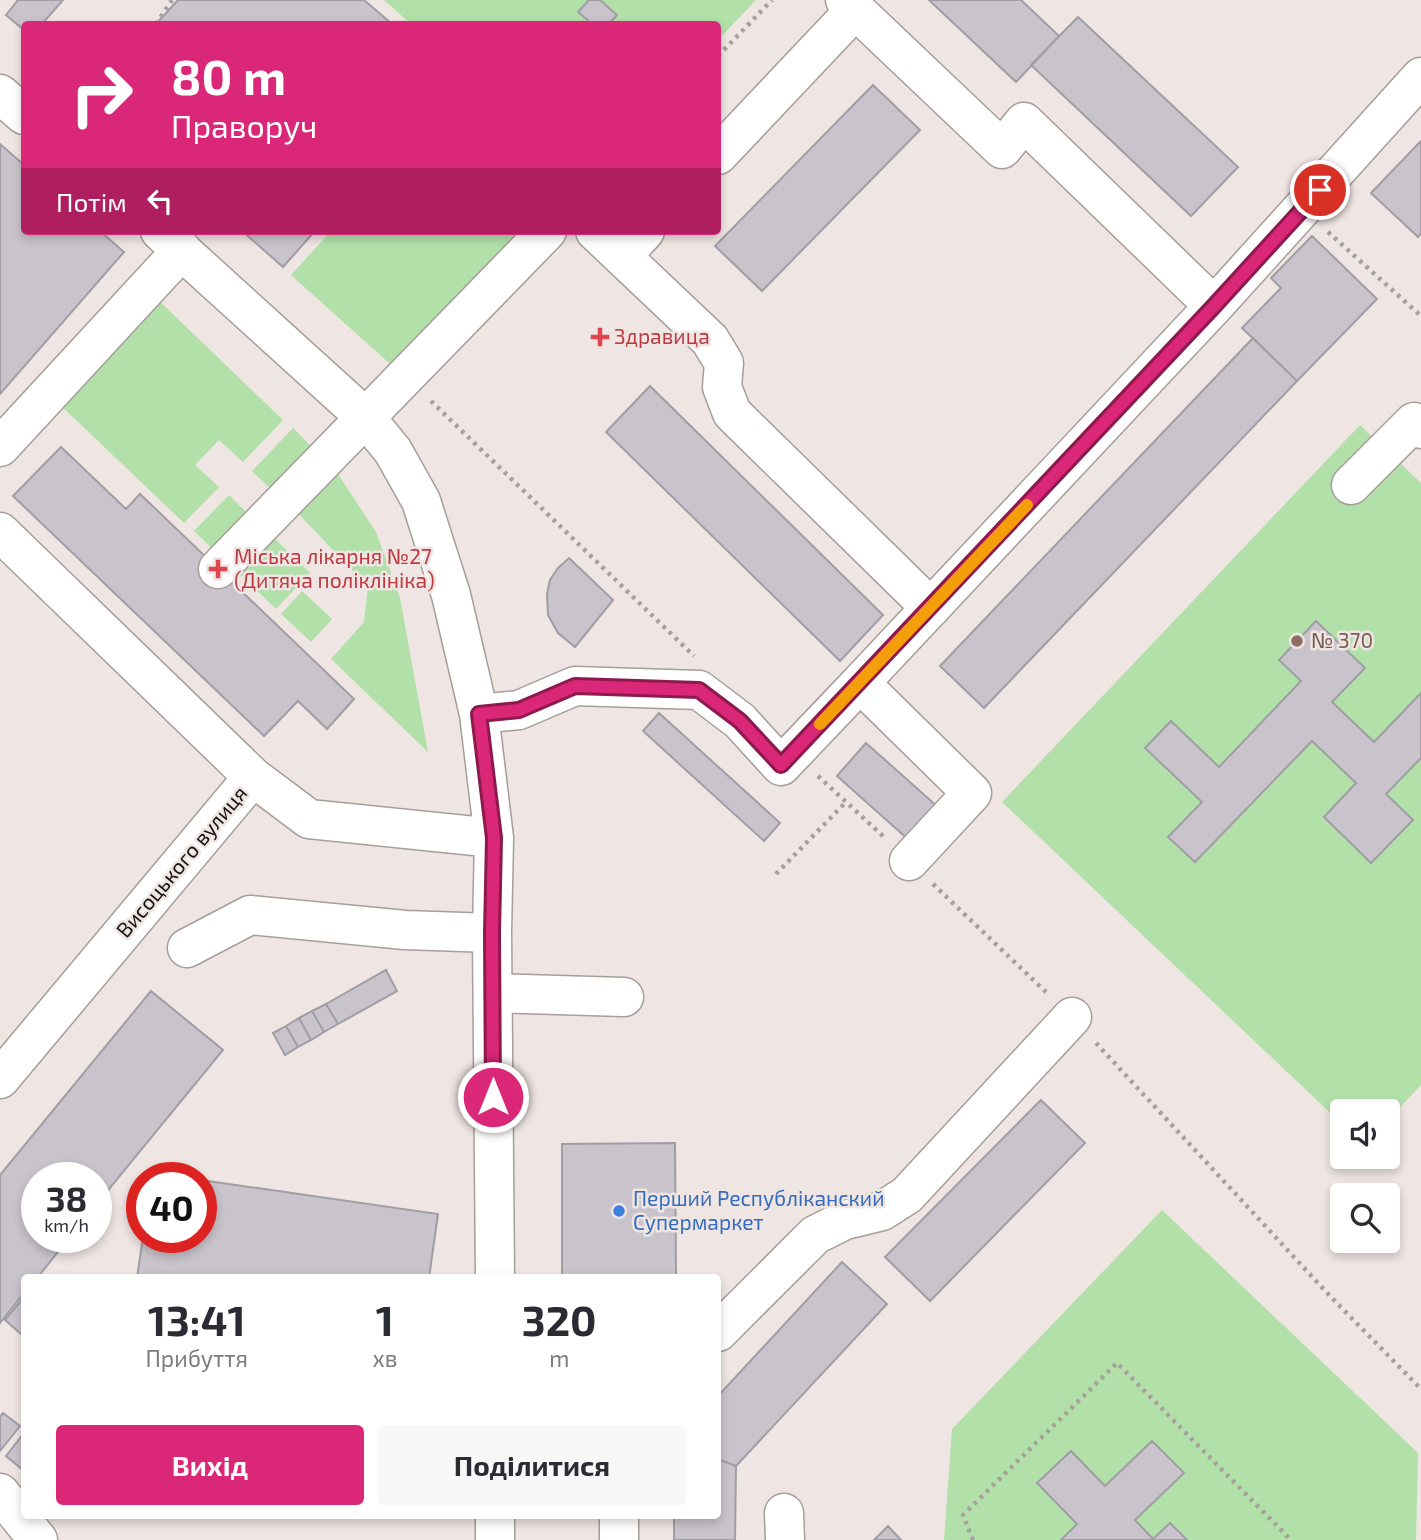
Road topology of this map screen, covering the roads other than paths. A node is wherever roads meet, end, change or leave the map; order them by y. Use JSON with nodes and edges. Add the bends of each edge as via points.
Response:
{"nodes":[{"id":1,"x":850,"y":5,"type":"edge"},
{"id":2,"x":1421,"y":77,"type":"edge"},
{"id":3,"x":0,"y":94,"type":"edge"},
{"id":4,"x":21,"y":112,"type":"edge"},
{"id":5,"x":721,"y":152,"type":"edge"},
{"id":6,"x":543,"y":235,"type":"edge"},
{"id":7,"x":621,"y":239,"type":"edge"},
{"id":8,"x":171,"y":240,"type":"edge"},
{"id":9,"x":1214,"y":306,"type":"junction"},
{"id":10,"x":366,"y":418,"type":"junction"},
{"id":11,"x":1421,"y":429,"type":"edge"},
{"id":12,"x":0,"y":447,"type":"edge"},
{"id":13,"x":1351,"y":485,"type":"dead end"},
{"id":14,"x":0,"y":531,"type":"edge"},
{"id":15,"x":218,"y":569,"type":"dead end"},
{"id":16,"x":931,"y":608,"type":"junction"},
{"id":17,"x":860,"y":683,"type":"junction"},
{"id":18,"x":479,"y":714,"type":"junction"},
{"id":19,"x":253,"y":777,"type":"junction"},
{"id":20,"x":494,"y":838,"type":"junction"},
{"id":21,"x":909,"y":861,"type":"dead end"},
{"id":22,"x":492,"y":933,"type":"junction"},
{"id":23,"x":187,"y":948,"type":"dead end"},
{"id":24,"x":493,"y":993,"type":"junction"},
{"id":25,"x":624,"y":997,"type":"dead end"},
{"id":26,"x":1072,"y":1017,"type":"dead end"},
{"id":27,"x":0,"y":1079,"type":"edge"},
{"id":28,"x":495,"y":1274,"type":"edge"},
{"id":29,"x":721,"y":1329,"type":"edge"},
{"id":30,"x":0,"y":1493,"type":"edge"},
{"id":31,"x":21,"y":1519,"type":"edge"},
{"id":32,"x":21,"y":1519,"type":"edge"},
{"id":33,"x":495,"y":1519,"type":"edge"},
{"id":34,"x":619,"y":1519,"type":"edge"},
{"id":35,"x":38,"y":1540,"type":"edge"},
{"id":36,"x":495,"y":1540,"type":"edge"},
{"id":37,"x":618,"y":1540,"type":"edge"}],
"edges":[{"from":1,"to":5,"type":"street"},
{"from":1,"to":9,"type":"street","via":[[1002,149],[1024,122]]},
{"from":2,"to":9,"type":"street"},
{"from":3,"to":4,"type":"street"},
{"from":6,"to":10,"type":"street"},
{"from":7,"to":16,"type":"street","via":[[710,340],[724,363],[722,387],[732,413]]},
{"from":8,"to":10,"type":"street"},
{"from":8,"to":12,"type":"street"},
{"from":9,"to":16,"type":"street"},
{"from":10,"to":15,"type":"street"},
{"from":10,"to":18,"type":"street","via":[[393,451],[421,501],[451,595]]},
{"from":11,"to":13,"type":"street","via":[[1414,422]]},
{"from":14,"to":19,"type":"street"},
{"from":16,"to":17,"type":"street"},
{"from":17,"to":18,"type":"street","via":[[781,765],[740,721],[699,690],[575,686],[519,710]]},
{"from":17,"to":21,"type":"street","via":[[972,793]]},
{"from":18,"to":20,"type":"street"},
{"from":19,"to":20,"type":"street","name":"Висоцького вулиця","via":[[309,819]]},
{"from":19,"to":27,"type":"street","name":"Висоцького вулиця"},
{"from":20,"to":22,"type":"street"},
{"from":22,"to":23,"type":"street","via":[[250,915]]},
{"from":22,"to":24,"type":"street"},
{"from":24,"to":25,"type":"street"},
{"from":24,"to":28,"type":"street"},
{"from":26,"to":29,"type":"street","via":[[907,1195],[882,1211],[845,1220],[815,1235]]},
{"from":30,"to":31,"type":"street"},
{"from":32,"to":35,"type":"street"},
{"from":33,"to":36,"type":"street"},
{"from":34,"to":37,"type":"street"}]}
